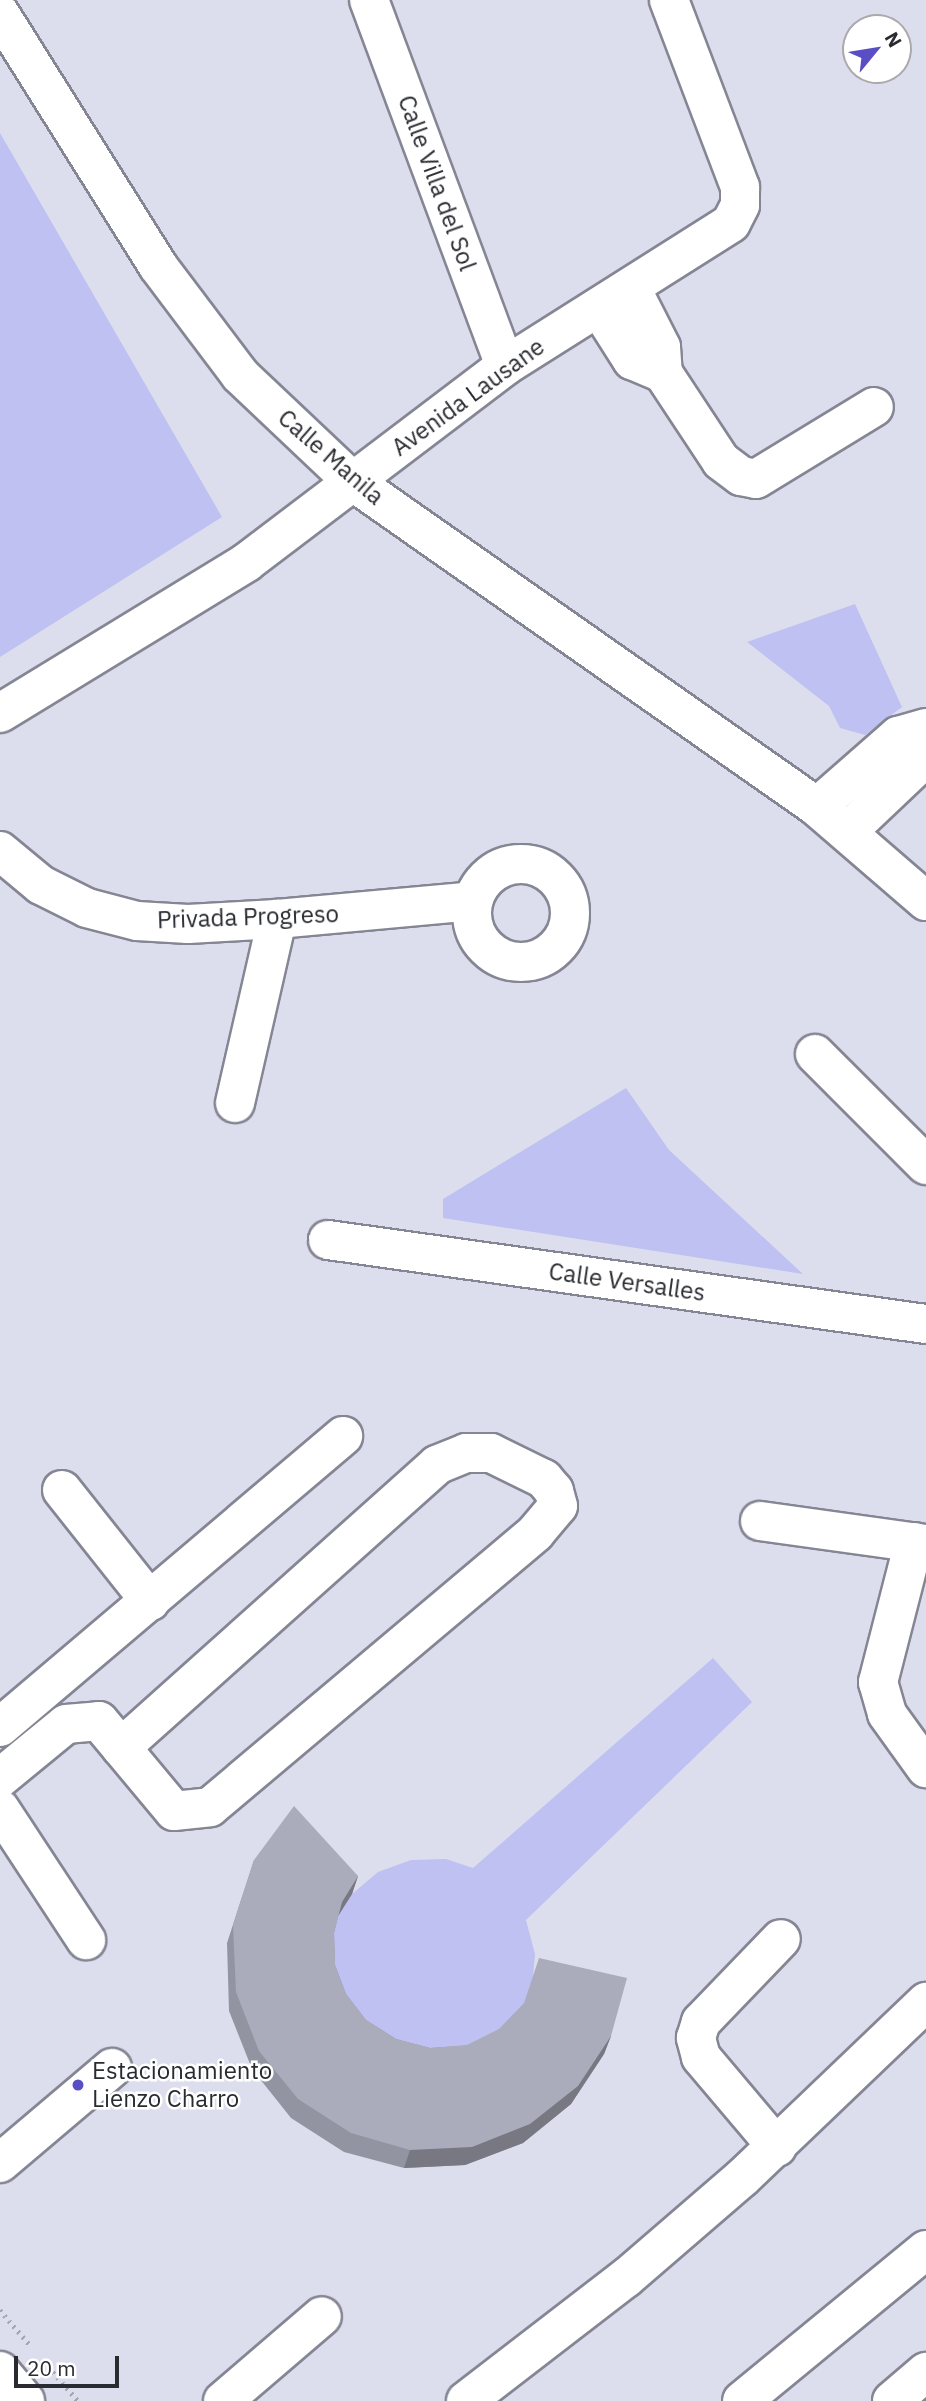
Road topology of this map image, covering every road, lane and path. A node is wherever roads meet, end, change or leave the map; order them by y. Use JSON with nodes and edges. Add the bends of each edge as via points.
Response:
{"nodes":[{"id":1,"x":369,"y":0,"type":"edge"},
{"id":2,"x":680,"y":5,"type":"edge"},
{"id":3,"x":0,"y":14,"type":"edge"},
{"id":4,"x":631,"y":288,"type":"junction"},
{"id":5,"x":599,"y":308,"type":"junction"},
{"id":6,"x":505,"y":366,"type":"junction"},
{"id":7,"x":663,"y":373,"type":"junction"},
{"id":8,"x":874,"y":407,"type":"dead end"},
{"id":9,"x":352,"y":481,"type":"junction"},
{"id":10,"x":0,"y":713,"type":"edge"},
{"id":11,"x":926,"y":728,"type":"edge"},
{"id":12,"x":926,"y":757,"type":"edge"},
{"id":13,"x":817,"y":807,"type":"junction"},
{"id":14,"x":847,"y":832,"type":"junction"},
{"id":15,"x":0,"y":851,"type":"edge"},
{"id":16,"x":473,"y":901,"type":"dead end"},
{"id":17,"x":926,"y":901,"type":"edge"},
{"id":18,"x":277,"y":919,"type":"junction"},
{"id":19,"x":815,"y":1054,"type":"dead end"},
{"id":20,"x":235,"y":1103,"type":"dead end"},
{"id":21,"x":926,"y":1165,"type":"edge"},
{"id":22,"x":328,"y":1240,"type":"dead end"},
{"id":23,"x":926,"y":1324,"type":"edge"},
{"id":24,"x":343,"y":1436,"type":"dead end"},
{"id":25,"x":62,"y":1490,"type":"dead end"},
{"id":26,"x":760,"y":1521,"type":"dead end"},
{"id":27,"x":920,"y":1543,"type":"edge"},
{"id":28,"x":150,"y":1601,"type":"junction"},
{"id":29,"x":0,"y":1727,"type":"edge"},
{"id":30,"x":121,"y":1748,"type":"junction"},
{"id":31,"x":926,"y":1768,"type":"edge"},
{"id":32,"x":0,"y":1778,"type":"edge"},
{"id":33,"x":0,"y":1809,"type":"edge"},
{"id":34,"x":781,"y":1939,"type":"dead end"},
{"id":35,"x":86,"y":1940,"type":"dead end"},
{"id":36,"x":926,"y":2003,"type":"edge"},
{"id":37,"x":112,"y":2068,"type":"dead end"},
{"id":38,"x":777,"y":2147,"type":"junction"},
{"id":39,"x":0,"y":2163,"type":"edge"},
{"id":40,"x":926,"y":2250,"type":"edge"},
{"id":41,"x":321,"y":2316,"type":"dead end"},
{"id":42,"x":0,"y":2371,"type":"edge"},
{"id":43,"x":926,"y":2372,"type":"edge"},
{"id":44,"x":25,"y":2401,"type":"edge"},
{"id":45,"x":223,"y":2401,"type":"edge"},
{"id":46,"x":467,"y":2401,"type":"edge"},
{"id":47,"x":742,"y":2401,"type":"edge"},
{"id":48,"x":892,"y":2401,"type":"edge"}],
"edges":[{"from":1,"to":6,"type":"street","name":"Calle Villa del Sol"},
{"from":2,"to":4,"type":"street","name":"Avenida Lausane","via":[[740,187],[740,205],[731,223]]},
{"from":3,"to":9,"type":"street","name":"Calle Manila","via":[[158,266],[223,353]]},
{"from":4,"to":5,"type":"street","name":"Avenida Lausane"},
{"from":4,"to":7,"type":"street","via":[[661,346]]},
{"from":5,"to":6,"type":"street","name":"Avenida Lausane"},
{"from":5,"to":7,"type":"street","via":[[632,360]]},
{"from":6,"to":9,"type":"street","name":"Avenida Lausane"},
{"from":7,"to":8,"type":"street","via":[[720,461],[741,476],[756,479]]},
{"from":9,"to":10,"type":"street","name":"Avenida Lausane","via":[[247,562]]},
{"from":9,"to":13,"type":"street","name":"Calle Manila"},
{"from":11,"to":13,"type":"street","via":[[898,736]]},
{"from":12,"to":14,"type":"street"},
{"from":13,"to":14,"type":"street","name":"Calle Manila"},
{"from":14,"to":17,"type":"street","name":"Calle Manila"},
{"from":15,"to":18,"type":"street","name":"Privada Progreso","via":[[41,885],[87,908],[136,921],[188,924]]},
{"from":16,"to":18,"type":"street","name":"Privada Progreso"},
{"from":18,"to":20,"type":"street"},
{"from":19,"to":21,"type":"street"},
{"from":22,"to":23,"type":"street","name":"Calle Versalles"},
{"from":24,"to":28,"type":"street"},
{"from":25,"to":28,"type":"street"},
{"from":26,"to":27,"type":"street"},
{"from":27,"to":31,"type":"street","via":[[878,1682],[887,1714]]},
{"from":28,"to":29,"type":"street"},
{"from":30,"to":30,"type":"street","via":[[174,1811],[210,1807],[536,1532],[558,1506],[554,1491],[544,1479],[491,1453],[466,1453],[437,1465]]},
{"from":30,"to":32,"type":"street","via":[[99,1721],[84,1719],[66,1724]]},
{"from":33,"to":35,"type":"street"},
{"from":34,"to":38,"type":"street","via":[[701,2022],[696,2038],[701,2057]]},
{"from":36,"to":38,"type":"street"},
{"from":37,"to":39,"type":"street"},
{"from":38,"to":46,"type":"street","via":[[626,2278]]},
{"from":40,"to":47,"type":"street"},
{"from":41,"to":45,"type":"street"},
{"from":42,"to":44,"type":"street"},
{"from":43,"to":48,"type":"street"}]}
